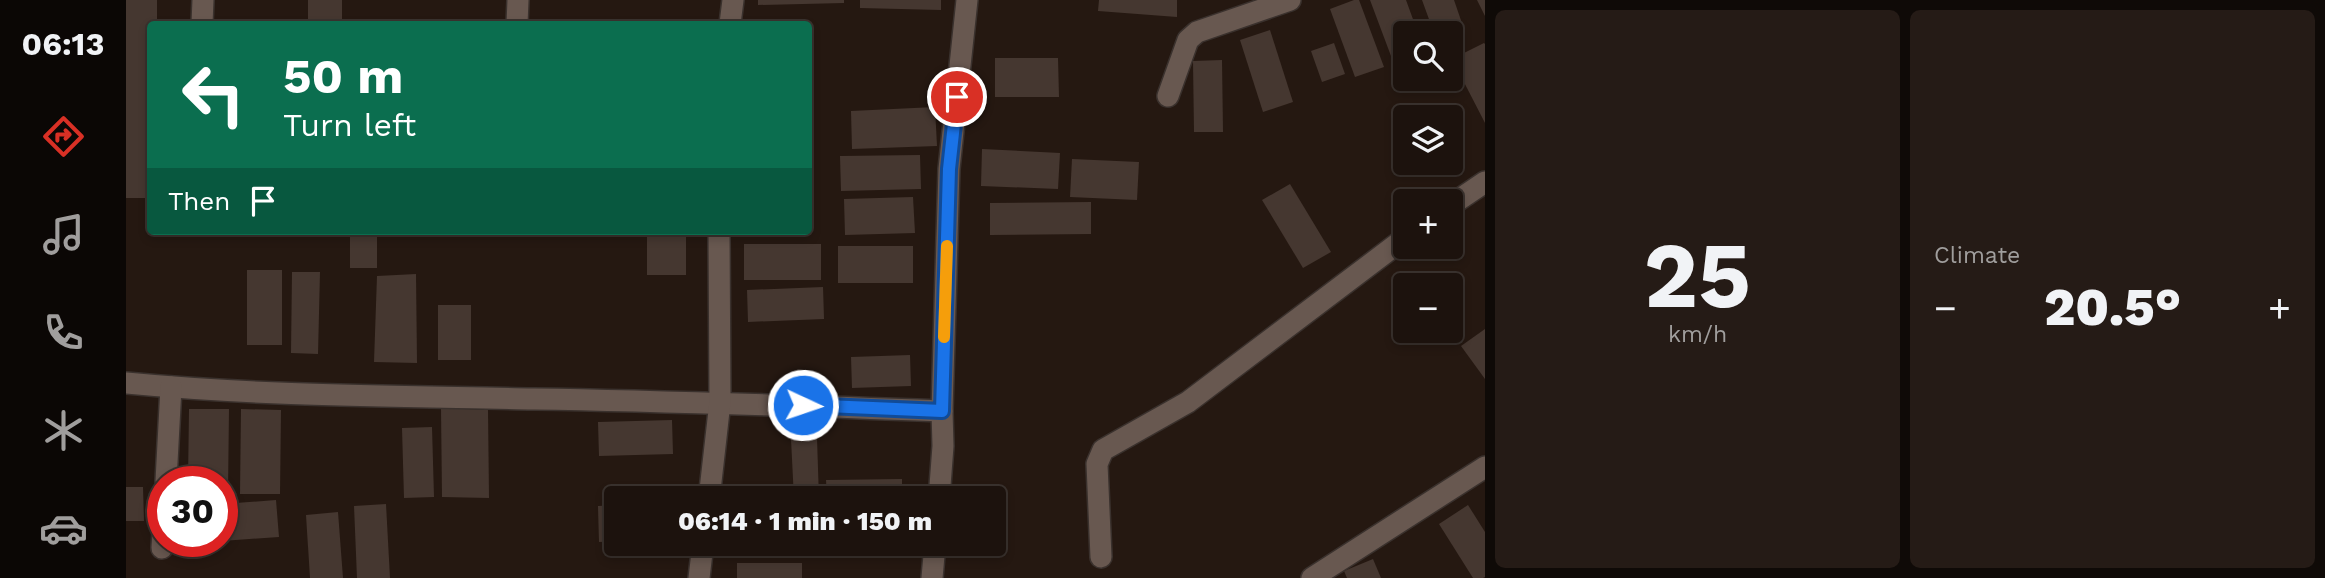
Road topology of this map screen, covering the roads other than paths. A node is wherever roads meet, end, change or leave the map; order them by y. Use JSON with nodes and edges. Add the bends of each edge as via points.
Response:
{"nodes":[{"id":1,"x":203,"y":0,"type":"edge"},
{"id":2,"x":518,"y":0,"type":"edge"},
{"id":3,"x":733,"y":0,"type":"edge"},
{"id":4,"x":967,"y":0,"type":"edge"},
{"id":5,"x":1290,"y":0,"type":"edge"},
{"id":6,"x":202,"y":21,"type":"edge"},
{"id":7,"x":517,"y":21,"type":"edge"},
{"id":8,"x":730,"y":21,"type":"edge"},
{"id":9,"x":1168,"y":96,"type":"dead end"},
{"id":10,"x":1485,"y":182,"type":"edge"},
{"id":11,"x":1463,"y":197,"type":"edge"},
{"id":12,"x":719,"y":235,"type":"edge"},
{"id":13,"x":1393,"y":247,"type":"edge"},
{"id":14,"x":126,"y":383,"type":"edge"},
{"id":15,"x":171,"y":387,"type":"junction"},
{"id":16,"x":720,"y":402,"type":"junction"},
{"id":17,"x":942,"y":411,"type":"junction"},
{"id":18,"x":167,"y":466,"type":"edge"},
{"id":19,"x":1485,"y":467,"type":"edge"},
{"id":20,"x":710,"y":486,"type":"edge"},
{"id":21,"x":940,"y":486,"type":"edge"},
{"id":22,"x":702,"y":556,"type":"edge"},
{"id":23,"x":934,"y":556,"type":"edge"},
{"id":24,"x":1101,"y":557,"type":"dead end"},
{"id":25,"x":699,"y":578,"type":"edge"},
{"id":26,"x":932,"y":578,"type":"edge"},
{"id":27,"x":1312,"y":578,"type":"edge"}],
"edges":[{"from":1,"to":6,"type":"street"},
{"from":2,"to":7,"type":"street"},
{"from":3,"to":8,"type":"street"},
{"from":4,"to":17,"type":"street","via":[[949,169]]},
{"from":5,"to":9,"type":"street","via":[[1196,32],[1188,40]]},
{"from":10,"to":11,"type":"street"},
{"from":12,"to":16,"type":"street"},
{"from":13,"to":24,"type":"street","via":[[1188,402],[1103,450],[1097,464]]},
{"from":14,"to":15,"type":"street"},
{"from":15,"to":16,"type":"street","via":[[371,396]]},
{"from":15,"to":18,"type":"street"},
{"from":16,"to":17,"type":"street"},
{"from":16,"to":20,"type":"street"},
{"from":17,"to":21,"type":"street"},
{"from":19,"to":27,"type":"street"},
{"from":22,"to":25,"type":"street"},
{"from":23,"to":26,"type":"street"}]}
